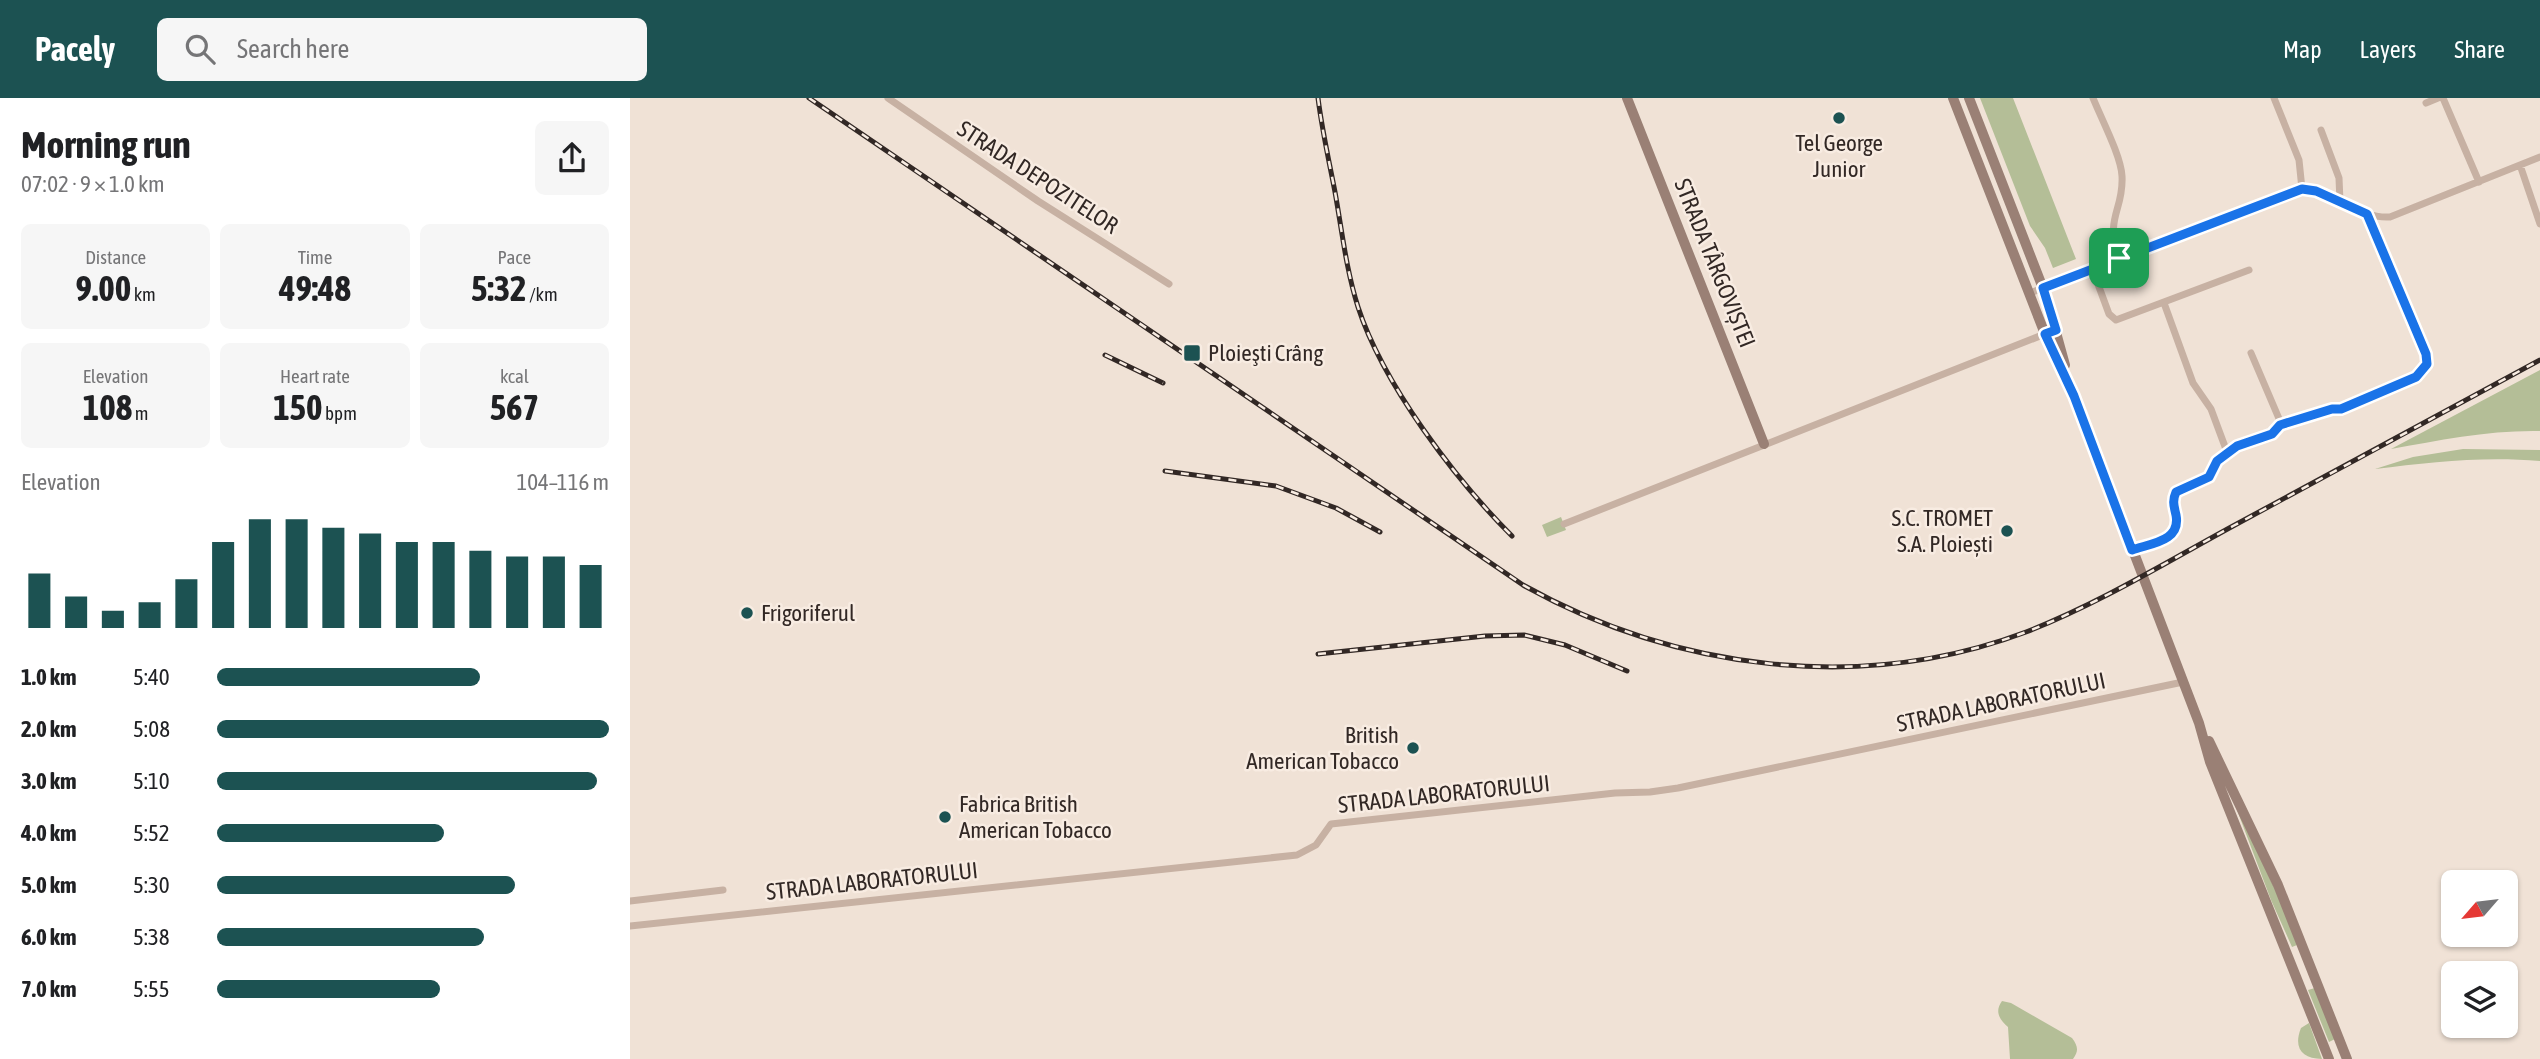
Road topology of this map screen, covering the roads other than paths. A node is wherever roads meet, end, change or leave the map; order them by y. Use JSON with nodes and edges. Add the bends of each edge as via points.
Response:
{"nodes":[{"id":1,"x":888,"y":98,"type":"edge"},
{"id":2,"x":1627,"y":98,"type":"edge"},
{"id":3,"x":1953,"y":98,"type":"edge"},
{"id":4,"x":1969,"y":98,"type":"edge"},
{"id":5,"x":2093,"y":98,"type":"edge"},
{"id":6,"x":2274,"y":98,"type":"edge"},
{"id":7,"x":2438,"y":98,"type":"edge"},
{"id":8,"x":2443,"y":98,"type":"edge"},
{"id":9,"x":2426,"y":103,"type":"dead end"},
{"id":10,"x":2321,"y":130,"type":"dead end"},
{"id":11,"x":2540,"y":157,"type":"edge"},
{"id":12,"x":2520,"y":165,"type":"junction"},
{"id":13,"x":2479,"y":181,"type":"junction"},
{"id":14,"x":2302,"y":189,"type":"junction"},
{"id":15,"x":2340,"y":202,"type":"junction"},
{"id":16,"x":2367,"y":214,"type":"junction"},
{"id":17,"x":2540,"y":224,"type":"edge"},
{"id":18,"x":2119,"y":258,"type":"junction"},
{"id":19,"x":2092,"y":268,"type":"junction"},
{"id":20,"x":2249,"y":270,"type":"dead end"},
{"id":21,"x":1169,"y":284,"type":"dead end"},
{"id":22,"x":2043,"y":288,"type":"junction"},
{"id":23,"x":2030,"y":293,"type":"junction"},
{"id":24,"x":2164,"y":303,"type":"junction"},
{"id":25,"x":2051,"y":332,"type":"junction"},
{"id":26,"x":2251,"y":353,"type":"dead end"},
{"id":27,"x":2280,"y":425,"type":"junction"},
{"id":28,"x":1764,"y":444,"type":"junction"},
{"id":29,"x":2227,"y":452,"type":"junction"},
{"id":30,"x":1564,"y":524,"type":"dead end"},
{"id":31,"x":2132,"y":550,"type":"junction"},
{"id":32,"x":2183,"y":682,"type":"junction"},
{"id":33,"x":2199,"y":723,"type":"junction"},
{"id":34,"x":723,"y":890,"type":"dead end"},
{"id":35,"x":630,"y":901,"type":"edge"},
{"id":36,"x":630,"y":926,"type":"edge"},
{"id":37,"x":2329,"y":1059,"type":"edge"},
{"id":38,"x":2347,"y":1059,"type":"edge"}],
"edges":[{"from":1,"to":21,"type":"street","name":"STRADA DEPOZITELOR"},
{"from":2,"to":28,"type":"main road","name":"STRADA TÂRGOVIȘTEI"},
{"from":3,"to":23,"type":"main road"},
{"from":4,"to":22,"type":"main road"},
{"from":5,"to":18,"type":"street","via":[[2121,169],[2122,186],[2112,228]]},
{"from":6,"to":14,"type":"street","via":[[2299,160]]},
{"from":7,"to":9,"type":"street"},
{"from":8,"to":13,"type":"street"},
{"from":10,"to":15,"type":"street","via":[[2339,178]]},
{"from":11,"to":12,"type":"street"},
{"from":12,"to":13,"type":"street"},
{"from":12,"to":17,"type":"street"},
{"from":13,"to":16,"type":"street","via":[[2390,217]]},
{"from":14,"to":15,"type":"street"},
{"from":14,"to":18,"type":"street"},
{"from":15,"to":16,"type":"street"},
{"from":16,"to":27,"type":"street","via":[[2427,364],[2416,377],[2363,400]]},
{"from":18,"to":19,"type":"street"},
{"from":19,"to":22,"type":"street"},
{"from":19,"to":24,"type":"street","via":[[2113,319]]},
{"from":20,"to":24,"type":"street"},
{"from":22,"to":23,"type":"street"},
{"from":22,"to":25,"type":"main road"},
{"from":23,"to":25,"type":"main road"},
{"from":24,"to":29,"type":"street","via":[[2193,383],[2211,409]]},
{"from":25,"to":28,"type":"street"},
{"from":25,"to":31,"type":"main road"},
{"from":26,"to":27,"type":"street"},
{"from":27,"to":29,"type":"street","via":[[2272,434]]},
{"from":28,"to":30,"type":"street"},
{"from":29,"to":31,"type":"street","via":[[2214,463],[2209,477],[2176,492],[2175,533]]},
{"from":31,"to":32,"type":"main road"},
{"from":32,"to":33,"type":"main road"},
{"from":32,"to":36,"type":"street","name":"STRADA LABORATORULUI","via":[[1678,788],[1331,824],[1316,845],[1297,855]]},
{"from":33,"to":37,"type":"main road","via":[[2246,856]]},
{"from":33,"to":38,"type":"main road","via":[[2278,886]]},
{"from":34,"to":35,"type":"street"}]}
